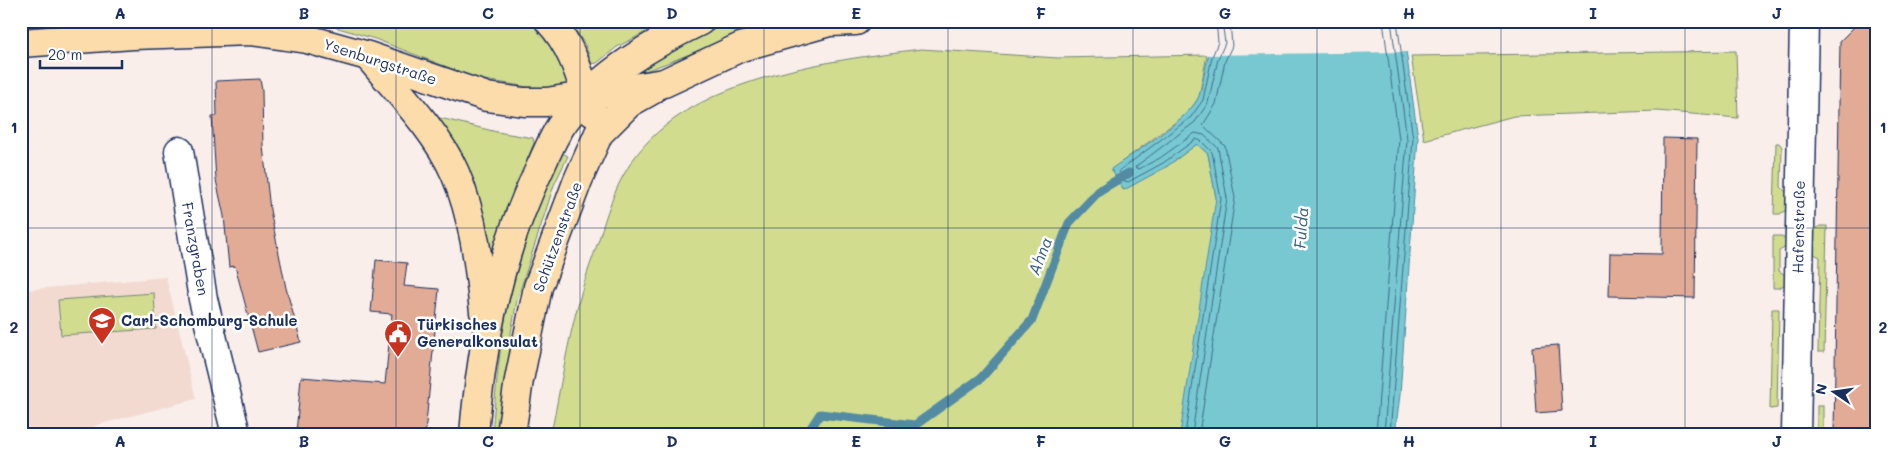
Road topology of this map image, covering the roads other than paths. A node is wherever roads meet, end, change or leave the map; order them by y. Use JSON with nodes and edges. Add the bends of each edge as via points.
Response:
{"nodes":[{"id":1,"x":549,"y":21,"type":"edge"},
{"id":2,"x":700,"y":21,"type":"edge"},
{"id":3,"x":856,"y":21,"type":"edge"},
{"id":4,"x":1804,"y":21,"type":"edge"},
{"id":5,"x":21,"y":43,"type":"edge"},
{"id":6,"x":368,"y":56,"type":"junction"},
{"id":7,"x":664,"y":82,"type":"junction"},
{"id":8,"x":587,"y":96,"type":"junction"},
{"id":9,"x":599,"y":133,"type":"junction"},
{"id":10,"x":179,"y":151,"type":"dead end"},
{"id":11,"x":486,"y":334,"type":"junction"},
{"id":12,"x":236,"y":434,"type":"edge"},
{"id":13,"x":474,"y":434,"type":"edge"},
{"id":14,"x":511,"y":434,"type":"edge"},
{"id":15,"x":1796,"y":434,"type":"edge"}],
"edges":[{"from":1,"to":8,"type":"main road","via":[[570,49]]},
{"from":2,"to":8,"type":"main road","via":[[630,59]]},
{"from":3,"to":7,"type":"main road","name":"Ysenburgstraße","via":[[829,22],[741,47]]},
{"from":4,"to":15,"type":"street","name":"Hafenstraße"},
{"from":5,"to":6,"type":"main road","name":"Ysenburgstraße","via":[[251,31],[307,38]]},
{"from":6,"to":8,"type":"main road","name":"Ysenburgstraße","via":[[466,91],[501,99],[547,102]]},
{"from":6,"to":11,"type":"main road","via":[[443,150],[455,173],[472,232]]},
{"from":7,"to":8,"type":"main road","name":"Ysenburgstraße"},
{"from":7,"to":9,"type":"main road","name":"Schützenstraße","via":[[629,103]]},
{"from":8,"to":9,"type":"main road"},
{"from":8,"to":11,"type":"main road","via":[[560,127],[520,208],[499,276]]},
{"from":9,"to":14,"type":"main road","name":"Schützenstraße","via":[[538,287]]},
{"from":10,"to":12,"type":"street","name":"Franzgraben","via":[[203,298]]},
{"from":11,"to":13,"type":"main road"}]}
